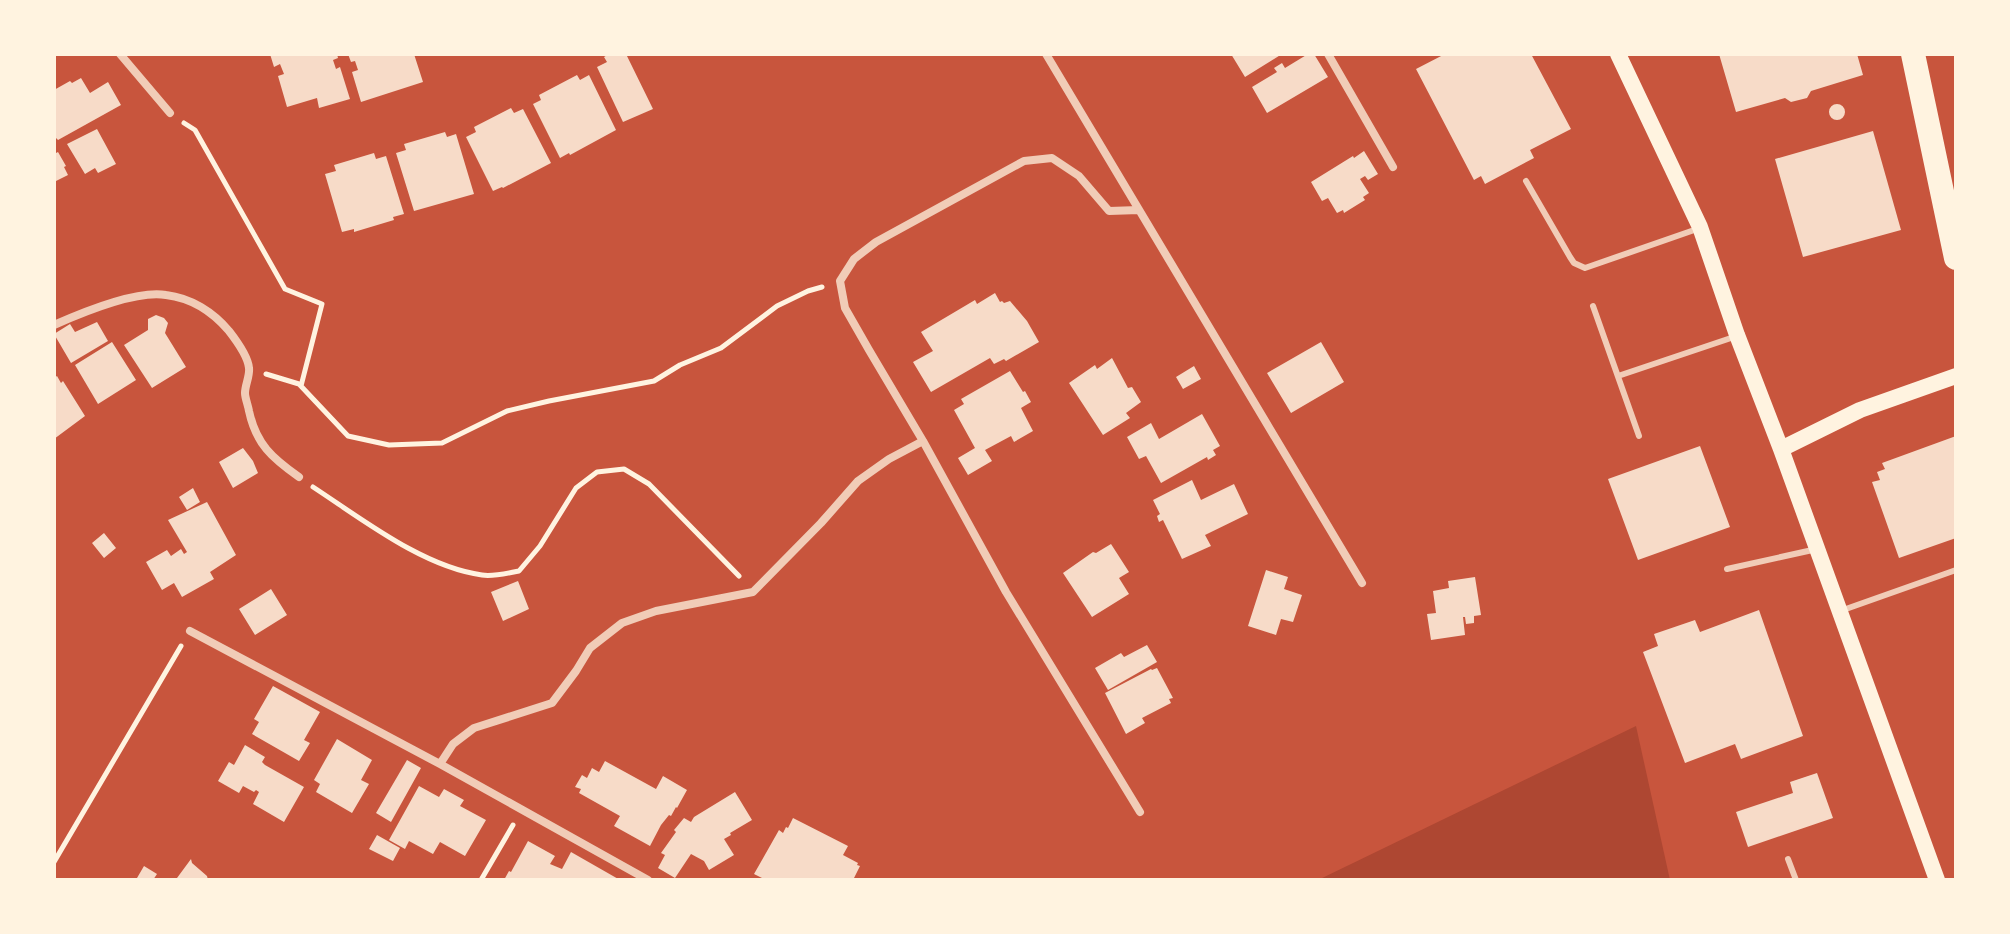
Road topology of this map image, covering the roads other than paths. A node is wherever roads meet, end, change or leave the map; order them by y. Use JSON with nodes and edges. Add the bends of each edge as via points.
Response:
{"nodes":[{"id":1,"x":120,"y":54,"type":"edge"},
{"id":2,"x":1046,"y":54,"type":"edge"},
{"id":3,"x":1328,"y":54,"type":"edge"},
{"id":4,"x":1618,"y":54,"type":"edge"},
{"id":5,"x":1913,"y":54,"type":"edge"},
{"id":6,"x":170,"y":113,"type":"road end"},
{"id":7,"x":1393,"y":167,"type":"dead end"},
{"id":8,"x":1526,"y":181,"type":"dead end"},
{"id":9,"x":1139,"y":210,"type":"junction"},
{"id":10,"x":1700,"y":227,"type":"junction"},
{"id":11,"x":1956,"y":258,"type":"edge"},
{"id":12,"x":1593,"y":306,"type":"dead end"},
{"id":13,"x":54,"y":325,"type":"edge"},
{"id":14,"x":1737,"y":335,"type":"junction"},
{"id":15,"x":1618,"y":376,"type":"junction"},
{"id":16,"x":1956,"y":376,"type":"edge"},
{"id":17,"x":1639,"y":436,"type":"dead end"},
{"id":18,"x":923,"y":441,"type":"junction"},
{"id":19,"x":1781,"y":449,"type":"junction"},
{"id":20,"x":299,"y":477,"type":"road end"},
{"id":21,"x":1817,"y":549,"type":"junction"},
{"id":22,"x":1727,"y":569,"type":"dead end"},
{"id":23,"x":1956,"y":570,"type":"edge"},
{"id":24,"x":1362,"y":583,"type":"dead end"},
{"id":25,"x":1840,"y":611,"type":"junction"},
{"id":26,"x":190,"y":631,"type":"road end"},
{"id":27,"x":440,"y":764,"type":"junction"},
{"id":28,"x":1140,"y":812,"type":"dead end"},
{"id":29,"x":1788,"y":859,"type":"dead end"},
{"id":30,"x":648,"y":880,"type":"edge"},
{"id":31,"x":1796,"y":880,"type":"edge"},
{"id":32,"x":1937,"y":880,"type":"edge"}],
"edges":[{"from":1,"to":6,"type":"street"},
{"from":2,"to":9,"type":"street"},
{"from":3,"to":7,"type":"street"},
{"from":4,"to":10,"type":"main road"},
{"from":5,"to":11,"type":"highway"},
{"from":8,"to":10,"type":"lane","via":[[1570,257],[1585,268]]},
{"from":9,"to":18,"type":"street","via":[[1109,211],[1079,176],[1052,158],[1024,161],[854,259],[840,281],[845,308]]},
{"from":9,"to":24,"type":"street"},
{"from":10,"to":14,"type":"main road"},
{"from":12,"to":15,"type":"lane"},
{"from":13,"to":20,"type":"street","via":[[138,296],[165,294],[194,303],[218,318],[238,342],[249,369],[245,392],[260,444]]},
{"from":14,"to":15,"type":"lane"},
{"from":14,"to":19,"type":"main road"},
{"from":15,"to":17,"type":"lane"},
{"from":16,"to":19,"type":"main road","via":[[1860,410]]},
{"from":18,"to":27,"type":"street","via":[[858,481],[753,592],[622,623],[590,648],[552,703],[474,728],[453,744]]},
{"from":18,"to":28,"type":"street","via":[[1006,592]]},
{"from":19,"to":21,"type":"main road"},
{"from":21,"to":22,"type":"lane"},
{"from":21,"to":25,"type":"main road"},
{"from":23,"to":25,"type":"lane"},
{"from":25,"to":32,"type":"main road"},
{"from":26,"to":27,"type":"street"},
{"from":27,"to":30,"type":"street"},
{"from":29,"to":31,"type":"lane"}]}
